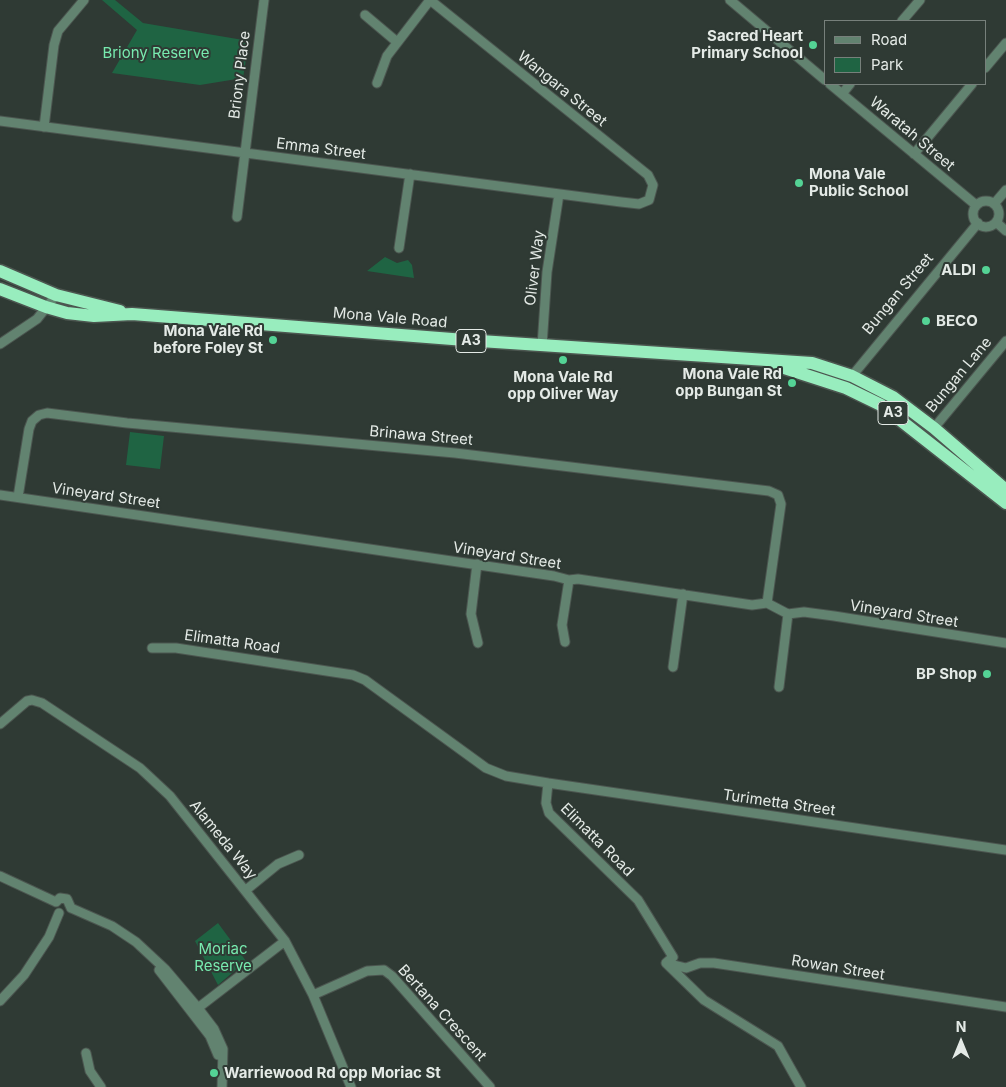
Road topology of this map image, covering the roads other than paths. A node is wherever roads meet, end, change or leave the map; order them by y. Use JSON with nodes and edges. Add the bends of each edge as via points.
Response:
{"nodes":[{"id":1,"x":84,"y":0,"type":"edge"},
{"id":2,"x":264,"y":0,"type":"edge"},
{"id":3,"x":430,"y":0,"type":"edge"},
{"id":4,"x":730,"y":0,"type":"edge"},
{"id":5,"x":920,"y":0,"type":"edge"},
{"id":6,"x":366,"y":15,"type":"dead end"},
{"id":7,"x":903,"y":20,"type":"edge"},
{"id":8,"x":397,"y":42,"type":"junction"},
{"id":9,"x":1006,"y":43,"type":"edge"},
{"id":10,"x":986,"y":67,"type":"edge"},
{"id":11,"x":824,"y":79,"type":"edge"},
{"id":12,"x":377,"y":83,"type":"dead end"},
{"id":13,"x":831,"y":85,"type":"edge"},
{"id":14,"x":849,"y":85,"type":"edge"},
{"id":15,"x":971,"y":85,"type":"edge"},
{"id":16,"x":842,"y":94,"type":"junction"},
{"id":17,"x":0,"y":121,"type":"edge"},
{"id":18,"x":44,"y":127,"type":"junction"},
{"id":19,"x":244,"y":153,"type":"junction"},
{"id":20,"x":914,"y":154,"type":"junction"},
{"id":21,"x":410,"y":174,"type":"junction"},
{"id":22,"x":1006,"y":190,"type":"edge"},
{"id":23,"x":559,"y":194,"type":"junction"},
{"id":24,"x":639,"y":204,"type":"joint"},
{"id":25,"x":994,"y":204,"type":"junction"},
{"id":26,"x":976,"y":205,"type":"junction"},
{"id":27,"x":237,"y":217,"type":"dead end"},
{"id":28,"x":996,"y":222,"type":"junction"},
{"id":29,"x":978,"y":223,"type":"junction"},
{"id":30,"x":1006,"y":231,"type":"edge"},
{"id":31,"x":399,"y":248,"type":"dead end"},
{"id":32,"x":0,"y":271,"type":"edge"},
{"id":33,"x":0,"y":289,"type":"edge"},
{"id":34,"x":56,"y":295,"type":"junction"},
{"id":35,"x":46,"y":307,"type":"junction"},
{"id":36,"x":132,"y":314,"type":"junction"},
{"id":37,"x":1006,"y":341,"type":"edge"},
{"id":38,"x":0,"y":344,"type":"edge"},
{"id":39,"x":542,"y":346,"type":"junction"},
{"id":40,"x":765,"y":361,"type":"junction"},
{"id":41,"x":852,"y":376,"type":"junction"},
{"id":42,"x":846,"y":388,"type":"junction"},
{"id":43,"x":934,"y":428,"type":"junction"},
{"id":44,"x":994,"y":480,"type":"junction"},
{"id":45,"x":1006,"y":485,"type":"edge"},
{"id":46,"x":982,"y":486,"type":"junction"},
{"id":47,"x":1006,"y":490,"type":"edge"},
{"id":48,"x":0,"y":495,"type":"edge"},
{"id":49,"x":18,"y":497,"type":"junction"},
{"id":50,"x":1006,"y":503,"type":"edge"},
{"id":51,"x":1006,"y":513,"type":"edge"},
{"id":52,"x":477,"y":564,"type":"junction"},
{"id":53,"x":568,"y":580,"type":"junction"},
{"id":54,"x":683,"y":594,"type":"junction"},
{"id":55,"x":767,"y":603,"type":"junction"},
{"id":56,"x":788,"y":614,"type":"junction"},
{"id":57,"x":565,"y":642,"type":"dead end"},
{"id":58,"x":478,"y":643,"type":"dead end"},
{"id":59,"x":1006,"y":643,"type":"edge"},
{"id":60,"x":152,"y":648,"type":"dead end"},
{"id":61,"x":673,"y":667,"type":"dead end"},
{"id":62,"x":779,"y":687,"type":"dead end"},
{"id":63,"x":0,"y":724,"type":"edge"},
{"id":64,"x":548,"y":783,"type":"junction"},
{"id":65,"x":1006,"y":850,"type":"edge"},
{"id":66,"x":299,"y":855,"type":"dead end"},
{"id":67,"x":0,"y":876,"type":"edge"},
{"id":68,"x":246,"y":890,"type":"junction"},
{"id":69,"x":56,"y":902,"type":"junction"},
{"id":70,"x":71,"y":908,"type":"junction"},
{"id":71,"x":59,"y":913,"type":"junction"},
{"id":72,"x":285,"y":941,"type":"junction"},
{"id":73,"x":666,"y":963,"type":"junction"},
{"id":74,"x":313,"y":995,"type":"junction"},
{"id":75,"x":1,"y":998,"type":"edge"},
{"id":76,"x":1006,"y":1007,"type":"edge"},
{"id":77,"x":195,"y":1010,"type":"junction"},
{"id":78,"x":86,"y":1053,"type":"dead end"},
{"id":79,"x":100,"y":1087,"type":"edge"},
{"id":80,"x":222,"y":1087,"type":"edge"},
{"id":81,"x":351,"y":1087,"type":"edge"},
{"id":82,"x":490,"y":1087,"type":"edge"},
{"id":83,"x":801,"y":1087,"type":"edge"}],
"edges":[{"from":1,"to":18,"type":"street","via":[[58,31]]},
{"from":2,"to":19,"type":"street","name":"Briony Place"},
{"from":3,"to":8,"type":"street"},
{"from":3,"to":24,"type":"street","name":"Wangara Street","via":[[648,176],[653,190],[649,200]]},
{"from":4,"to":11,"type":"street"},
{"from":5,"to":7,"type":"street"},
{"from":6,"to":8,"type":"street"},
{"from":8,"to":12,"type":"street","via":[[387,56]]},
{"from":9,"to":10,"type":"street"},
{"from":13,"to":16,"type":"street","name":"Waratah Street"},
{"from":14,"to":16,"type":"street"},
{"from":15,"to":20,"type":"street"},
{"from":16,"to":20,"type":"street","name":"Waratah Street"},
{"from":17,"to":18,"type":"street","name":"Emma Street"},
{"from":18,"to":19,"type":"street","name":"Emma Street"},
{"from":19,"to":21,"type":"street","name":"Emma Street"},
{"from":19,"to":27,"type":"street","name":"Briony Place"},
{"from":20,"to":26,"type":"street","name":"Waratah Street"},
{"from":21,"to":23,"type":"street","name":"Emma Street"},
{"from":21,"to":31,"type":"street"},
{"from":22,"to":25,"type":"street"},
{"from":23,"to":24,"type":"street","name":"Emma Street"},
{"from":23,"to":39,"type":"street","name":"Oliver Way","via":[[547,272]]},
{"from":25,"to":26,"type":"street","via":[[983,201]]},
{"from":25,"to":28,"type":"street","via":[[998,211]]},
{"from":26,"to":29,"type":"street","via":[[974,217]]},
{"from":28,"to":29,"type":"street","via":[[989,226]]},
{"from":28,"to":30,"type":"street"},
{"from":29,"to":41,"type":"street","name":"Bungan Street"},
{"from":32,"to":34,"type":"highway","name":"Mona Vale Road","number":"A3"},
{"from":33,"to":35,"type":"highway","name":"Mona Vale Road","number":"A3"},
{"from":34,"to":35,"type":"street"},
{"from":34,"to":36,"type":"highway","name":"Mona Vale Road","number":"A3"},
{"from":35,"to":36,"type":"highway","name":"Mona Vale Road","number":"A3","via":[[94,316]]},
{"from":35,"to":38,"type":"street","via":[[32,323]]},
{"from":36,"to":39,"type":"highway","name":"Mona Vale Road","number":"A3"},
{"from":37,"to":43,"type":"street","name":"Bungan Lane"},
{"from":39,"to":40,"type":"highway","name":"Mona Vale Road","number":"A3"},
{"from":40,"to":41,"type":"highway","name":"Mona Vale Road","number":"A3","via":[[812,363]]},
{"from":40,"to":42,"type":"highway","name":"Mona Vale Road","number":"A3"},
{"from":41,"to":42,"type":"highway","name":"Bungan Street"},
{"from":41,"to":43,"type":"highway","name":"Mona Vale Road","number":"A3","via":[[893,397]]},
{"from":42,"to":46,"type":"highway","name":"Mona Vale Road","number":"A3","via":[[894,414]]},
{"from":43,"to":44,"type":"highway","name":"Mona Vale Road","number":"A3"},
{"from":44,"to":45,"type":"highway"},
{"from":44,"to":47,"type":"highway","name":"Mona Vale Road","number":"A3"},
{"from":46,"to":50,"type":"highway","name":"Mona Vale Road","number":"A3"},
{"from":46,"to":51,"type":"highway","number":"A3"},
{"from":48,"to":49,"type":"street","name":"Vineyard Street"},
{"from":49,"to":52,"type":"street","name":"Vineyard Street"},
{"from":49,"to":55,"type":"street","name":"Brinawa Street","via":[[29,429],[32,421],[47,413],[454,453],[769,491],[778,496],[781,504]]},
{"from":52,"to":53,"type":"street","name":"Vineyard Street"},
{"from":52,"to":58,"type":"street","via":[[470,614]]},
{"from":53,"to":54,"type":"street","name":"Vineyard Street"},
{"from":53,"to":57,"type":"street","via":[[562,625]]},
{"from":54,"to":55,"type":"street","name":"Vineyard Street","via":[[752,605]]},
{"from":54,"to":61,"type":"street"},
{"from":55,"to":56,"type":"street","name":"Vineyard Street"},
{"from":56,"to":59,"type":"street","name":"Vineyard Street","via":[[804,612]]},
{"from":56,"to":62,"type":"street"},
{"from":60,"to":64,"type":"street","name":"Elimatta Road","via":[[184,649],[352,675],[365,680],[486,768],[506,776]]},
{"from":63,"to":68,"type":"street","name":"Alameda Way","via":[[22,704],[32,700],[93,736],[140,768],[164,790]]},
{"from":64,"to":65,"type":"street","name":"Turimetta Street"},
{"from":64,"to":73,"type":"street","name":"Elimatta Road","via":[[546,803],[549,813],[638,900],[673,957]]},
{"from":66,"to":68,"type":"street","via":[[278,864]]},
{"from":67,"to":69,"type":"street"},
{"from":68,"to":72,"type":"street","name":"Alameda Way"},
{"from":69,"to":70,"type":"street","via":[[60,898],[67,899]]},
{"from":69,"to":71,"type":"street","via":[[55,909]]},
{"from":70,"to":71,"type":"street","via":[[66,914]]},
{"from":70,"to":77,"type":"street","via":[[119,930],[136,942]]},
{"from":71,"to":75,"type":"street","via":[[49,937],[24,975]]},
{"from":72,"to":74,"type":"street","name":"Alameda Way"},
{"from":72,"to":77,"type":"street"},
{"from":73,"to":76,"type":"street","name":"Rowan Street","via":[[686,968],[714,963]]},
{"from":73,"to":83,"type":"street","via":[[704,1000],[778,1046]]},
{"from":74,"to":81,"type":"street","name":"Alameda Way"},
{"from":74,"to":82,"type":"street","name":"Bertana Crescent","via":[[368,971],[384,970]]},
{"from":77,"to":80,"type":"street","via":[[220,1040],[224,1057]]},
{"from":78,"to":79,"type":"street","via":[[90,1071]]}]}
